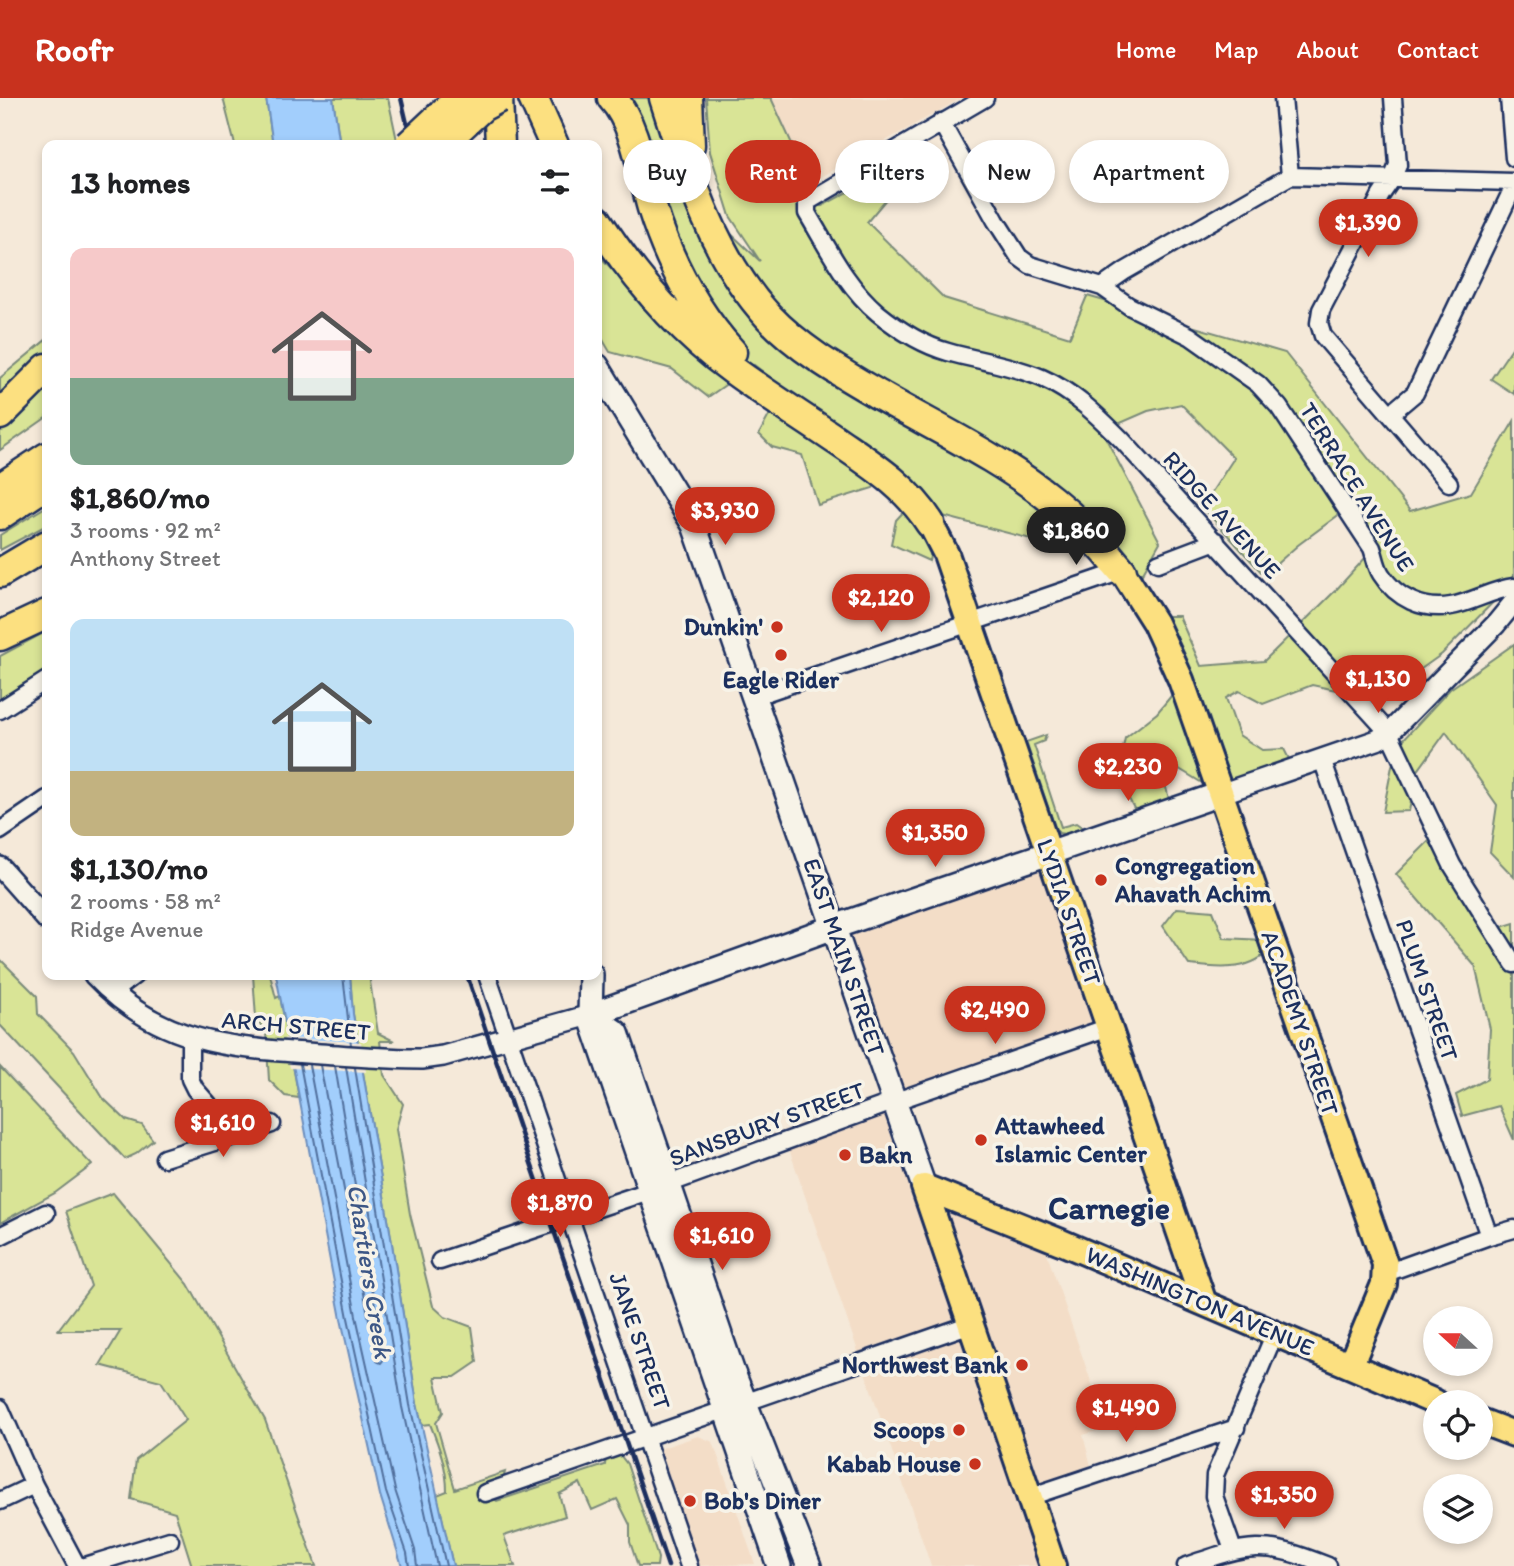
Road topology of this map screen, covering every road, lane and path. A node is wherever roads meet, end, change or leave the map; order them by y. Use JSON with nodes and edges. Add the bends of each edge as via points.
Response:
{"nodes":[{"id":1,"x":443,"y":98,"type":"edge"},
{"id":2,"x":533,"y":98,"type":"edge"},
{"id":3,"x":612,"y":98,"type":"edge"},
{"id":4,"x":664,"y":98,"type":"edge"},
{"id":5,"x":688,"y":98,"type":"edge"},
{"id":6,"x":985,"y":98,"type":"edge"},
{"id":7,"x":1283,"y":98,"type":"edge"},
{"id":8,"x":1393,"y":98,"type":"edge"},
{"id":9,"x":1509,"y":98,"type":"edge"},
{"id":10,"x":486,"y":100,"type":"edge"},
{"id":11,"x":941,"y":122,"type":"junction"},
{"id":12,"x":418,"y":140,"type":"edge"},
{"id":13,"x":446,"y":140,"type":"edge"},
{"id":14,"x":464,"y":140,"type":"edge"},
{"id":15,"x":499,"y":140,"type":"edge"},
{"id":16,"x":552,"y":140,"type":"edge"},
{"id":17,"x":679,"y":140,"type":"edge"},
{"id":18,"x":691,"y":140,"type":"edge"},
{"id":19,"x":1514,"y":158,"type":"edge"},
{"id":20,"x":1290,"y":176,"type":"junction"},
{"id":21,"x":1392,"y":178,"type":"junction"},
{"id":22,"x":1514,"y":184,"type":"edge"},
{"id":23,"x":701,"y":203,"type":"edge"},
{"id":24,"x":602,"y":227,"type":"edge"},
{"id":25,"x":1102,"y":287,"type":"junction"},
{"id":26,"x":42,"y":373,"type":"edge"},
{"id":27,"x":602,"y":374,"type":"edge"},
{"id":28,"x":786,"y":406,"type":"junction"},
{"id":29,"x":1390,"y":414,"type":"junction"},
{"id":30,"x":0,"y":415,"type":"edge"},
{"id":31,"x":42,"y":460,"type":"edge"},
{"id":32,"x":1449,"y":482,"type":"dead end"},
{"id":33,"x":42,"y":487,"type":"edge"},
{"id":34,"x":0,"y":488,"type":"edge"},
{"id":35,"x":0,"y":515,"type":"edge"},
{"id":36,"x":930,"y":523,"type":"joint"},
{"id":37,"x":1216,"y":541,"type":"junction"},
{"id":38,"x":42,"y":548,"type":"edge"},
{"id":39,"x":1158,"y":563,"type":"dead end"},
{"id":40,"x":1122,"y":571,"type":"junction"},
{"id":41,"x":0,"y":573,"type":"edge"},
{"id":42,"x":1514,"y":587,"type":"edge"},
{"id":43,"x":1514,"y":602,"type":"edge"},
{"id":44,"x":42,"y":616,"type":"edge"},
{"id":45,"x":970,"y":623,"type":"junction"},
{"id":46,"x":0,"y":636,"type":"edge"},
{"id":47,"x":42,"y":683,"type":"edge"},
{"id":48,"x":753,"y":697,"type":"junction"},
{"id":49,"x":0,"y":710,"type":"edge"},
{"id":50,"x":1389,"y":733,"type":"junction"},
{"id":51,"x":1322,"y":759,"type":"junction"},
{"id":52,"x":1220,"y":794,"type":"junction"},
{"id":53,"x":42,"y":802,"type":"edge"},
{"id":54,"x":0,"y":831,"type":"edge"},
{"id":55,"x":1049,"y":853,"type":"junction"},
{"id":56,"x":0,"y":867,"type":"edge"},
{"id":57,"x":42,"y":913,"type":"edge"},
{"id":58,"x":834,"y":927,"type":"junction"},
{"id":59,"x":1514,"y":964,"type":"edge"},
{"id":60,"x":99,"y":980,"type":"edge"},
{"id":61,"x":128,"y":980,"type":"edge"},
{"id":62,"x":489,"y":980,"type":"edge"},
{"id":63,"x":591,"y":980,"type":"edge"},
{"id":64,"x":112,"y":992,"type":"junction"},
{"id":65,"x":590,"y":1015,"type":"junction"},
{"id":66,"x":1109,"y":1027,"type":"junction"},
{"id":67,"x":190,"y":1037,"type":"junction"},
{"id":68,"x":510,"y":1039,"type":"junction"},
{"id":69,"x":893,"y":1102,"type":"junction"},
{"id":70,"x":272,"y":1125,"type":"dead end"},
{"id":71,"x":236,"y":1136,"type":"junction"},
{"id":72,"x":164,"y":1158,"type":"dead end"},
{"id":73,"x":924,"y":1187,"type":"junction"},
{"id":74,"x":659,"y":1188,"type":"junction"},
{"id":75,"x":46,"y":1213,"type":"dead end"},
{"id":76,"x":569,"y":1217,"type":"junction"},
{"id":77,"x":1514,"y":1229,"type":"edge"},
{"id":78,"x":0,"y":1236,"type":"edge"},
{"id":79,"x":1489,"y":1236,"type":"junction"},
{"id":80,"x":439,"y":1261,"type":"dead end"},
{"id":81,"x":1386,"y":1273,"type":"junction"},
{"id":82,"x":1204,"y":1303,"type":"junction"},
{"id":83,"x":971,"y":1324,"type":"junction"},
{"id":84,"x":1275,"y":1333,"type":"junction"},
{"id":85,"x":990,"y":1343,"type":"dead end"},
{"id":86,"x":1351,"y":1364,"type":"junction"},
{"id":87,"x":1423,"y":1397,"type":"edge"},
{"id":88,"x":735,"y":1407,"type":"junction"},
{"id":89,"x":0,"y":1408,"type":"edge"},
{"id":90,"x":1493,"y":1425,"type":"edge"},
{"id":91,"x":1236,"y":1428,"type":"junction"},
{"id":92,"x":1514,"y":1434,"type":"edge"},
{"id":93,"x":645,"y":1437,"type":"junction"},
{"id":94,"x":34,"y":1485,"type":"junction"},
{"id":95,"x":485,"y":1493,"type":"dead end"},
{"id":96,"x":1029,"y":1497,"type":"junction"},
{"id":97,"x":0,"y":1501,"type":"edge"},
{"id":98,"x":170,"y":1540,"type":"dead end"},
{"id":99,"x":1233,"y":1550,"type":"junction"},
{"id":100,"x":78,"y":1566,"type":"edge"},
{"id":101,"x":85,"y":1566,"type":"edge"},
{"id":102,"x":689,"y":1566,"type":"edge"},
{"id":103,"x":779,"y":1566,"type":"edge"},
{"id":104,"x":809,"y":1566,"type":"edge"},
{"id":105,"x":1052,"y":1566,"type":"edge"},
{"id":106,"x":1186,"y":1566,"type":"edge"},
{"id":107,"x":1328,"y":1566,"type":"edge"}],
"edges":[{"from":1,"to":14,"type":"main road"},
{"from":2,"to":16,"type":"highway"},
{"from":3,"to":28,"type":"highway","via":[[626,118],[664,242],[692,299],[720,338]]},
{"from":4,"to":17,"type":"highway"},
{"from":5,"to":18,"type":"highway"},
{"from":6,"to":11,"type":"street"},
{"from":7,"to":20,"type":"street"},
{"from":8,"to":21,"type":"street","via":[[1398,164]]},
{"from":9,"to":19,"type":"street"},
{"from":10,"to":12,"type":"highway","bridge":true},
{"from":10,"to":13,"type":"highway","bridge":true},
{"from":10,"to":15,"type":"highway"},
{"from":11,"to":25,"type":"street","name":"TERRACE AVENUE","via":[[1019,257],[1030,265]]},
{"from":11,"to":37,"type":"street","name":"RIDGE AVENUE","via":[[807,202],[807,213],[845,277],[878,313],[924,343],[1011,367],[1065,389],[1122,440]]},
{"from":20,"to":21,"type":"street"},
{"from":20,"to":25,"type":"street"},
{"from":21,"to":22,"type":"street"},
{"from":21,"to":29,"type":"street","via":[[1321,310],[1319,323],[1323,335]]},
{"from":22,"to":29,"type":"street","via":[[1415,393]]},
{"from":23,"to":40,"type":"highway","via":[[730,265],[784,331],[839,371],[1050,498]]},
{"from":24,"to":28,"type":"highway","via":[[643,283],[685,329]]},
{"from":25,"to":42,"type":"street","name":"TERRACE AVENUE","via":[[1129,306],[1191,336],[1258,384],[1279,407],[1398,594],[1424,607],[1451,606]]},
{"from":26,"to":30,"type":"highway"},
{"from":27,"to":48,"type":"main road","name":"EAST MAIN STREET","via":[[694,525]]},
{"from":28,"to":36,"type":"highway","via":[[898,484]]},
{"from":29,"to":32,"type":"street"},
{"from":31,"to":34,"type":"highway"},
{"from":33,"to":35,"type":"highway"},
{"from":36,"to":45,"type":"main road","name":"LYDIA STREET"},
{"from":37,"to":39,"type":"street"},
{"from":37,"to":50,"type":"street","name":"RIDGE AVENUE"},
{"from":38,"to":41,"type":"highway"},
{"from":40,"to":45,"type":"street"},
{"from":40,"to":52,"type":"main road","name":"ACADEMY STREET","via":[[1155,623],[1181,680]]},
{"from":43,"to":50,"type":"street"},
{"from":44,"to":46,"type":"highway"},
{"from":45,"to":48,"type":"street"},
{"from":45,"to":55,"type":"main road","name":"LYDIA STREET"},
{"from":47,"to":49,"type":"street"},
{"from":48,"to":58,"type":"main road","name":"EAST MAIN STREET"},
{"from":50,"to":51,"type":"street"},
{"from":50,"to":59,"type":"street","name":"RIDGE AVENUE","via":[[1452,865]]},
{"from":51,"to":52,"type":"street"},
{"from":51,"to":79,"type":"street","name":"PLUM STREET"},
{"from":52,"to":55,"type":"main road"},
{"from":52,"to":81,"type":"main road","name":"ACADEMY STREET"},
{"from":53,"to":54,"type":"street"},
{"from":55,"to":58,"type":"main road"},
{"from":55,"to":66,"type":"main road","name":"LYDIA STREET"},
{"from":56,"to":57,"type":"street"},
{"from":58,"to":65,"type":"main road"},
{"from":58,"to":69,"type":"main road","name":"EAST MAIN STREET"},
{"from":60,"to":64,"type":"street","name":"ARCH STREET"},
{"from":61,"to":64,"type":"street"},
{"from":62,"to":68,"type":"street","name":"JANE STREET"},
{"from":63,"to":65,"type":"main road"},
{"from":64,"to":67,"type":"street","name":"ARCH STREET","via":[[142,1014]]},
{"from":65,"to":68,"type":"street","name":"ARCH STREET"},
{"from":65,"to":74,"type":"main road"},
{"from":66,"to":69,"type":"street","name":"SANSBURY STREET"},
{"from":66,"to":82,"type":"main road","name":"LYDIA STREET"},
{"from":67,"to":68,"type":"street","name":"ARCH STREET","via":[[265,1051],[422,1059]]},
{"from":67,"to":71,"type":"street","via":[[190,1079]]},
{"from":68,"to":76,"type":"street","name":"JANE STREET"},
{"from":69,"to":73,"type":"main road","name":"EAST MAIN STREET"},
{"from":69,"to":74,"type":"street","name":"SANSBURY STREET"},
{"from":70,"to":71,"type":"street"},
{"from":71,"to":72,"type":"street"},
{"from":73,"to":82,"type":"main road","name":"WASHINGTON AVENUE"},
{"from":73,"to":83,"type":"main road","name":"EAST MAIN STREET"},
{"from":74,"to":76,"type":"street","name":"SANSBURY STREET"},
{"from":74,"to":88,"type":"main road"},
{"from":75,"to":78,"type":"street"},
{"from":76,"to":80,"type":"street","name":"SANSBURY STREET"},
{"from":76,"to":93,"type":"street","name":"JANE STREET"},
{"from":77,"to":79,"type":"street"},
{"from":79,"to":81,"type":"street"},
{"from":81,"to":86,"type":"main road"},
{"from":82,"to":84,"type":"main road","name":"WASHINGTON AVENUE"},
{"from":83,"to":85,"type":"street"},
{"from":83,"to":88,"type":"street"},
{"from":83,"to":96,"type":"main road","name":"EAST MAIN STREET"},
{"from":84,"to":86,"type":"main road","name":"WASHINGTON AVENUE"},
{"from":84,"to":91,"type":"street"},
{"from":86,"to":87,"type":"main road","name":"WASHINGTON AVENUE"},
{"from":88,"to":93,"type":"street"},
{"from":88,"to":103,"type":"main road"},
{"from":88,"to":104,"type":"main road"},
{"from":89,"to":94,"type":"street"},
{"from":90,"to":92,"type":"main road"},
{"from":91,"to":96,"type":"street"},
{"from":91,"to":99,"type":"street","via":[[1215,1475],[1214,1496]]},
{"from":93,"to":95,"type":"street"},
{"from":93,"to":102,"type":"street","name":"JANE STREET"},
{"from":94,"to":97,"type":"street"},
{"from":94,"to":100,"type":"street"},
{"from":96,"to":105,"type":"main road","name":"EAST MAIN STREET"},
{"from":98,"to":101,"type":"street"},
{"from":99,"to":106,"type":"street"},
{"from":99,"to":107,"type":"street","via":[[1276,1548]]}]}
